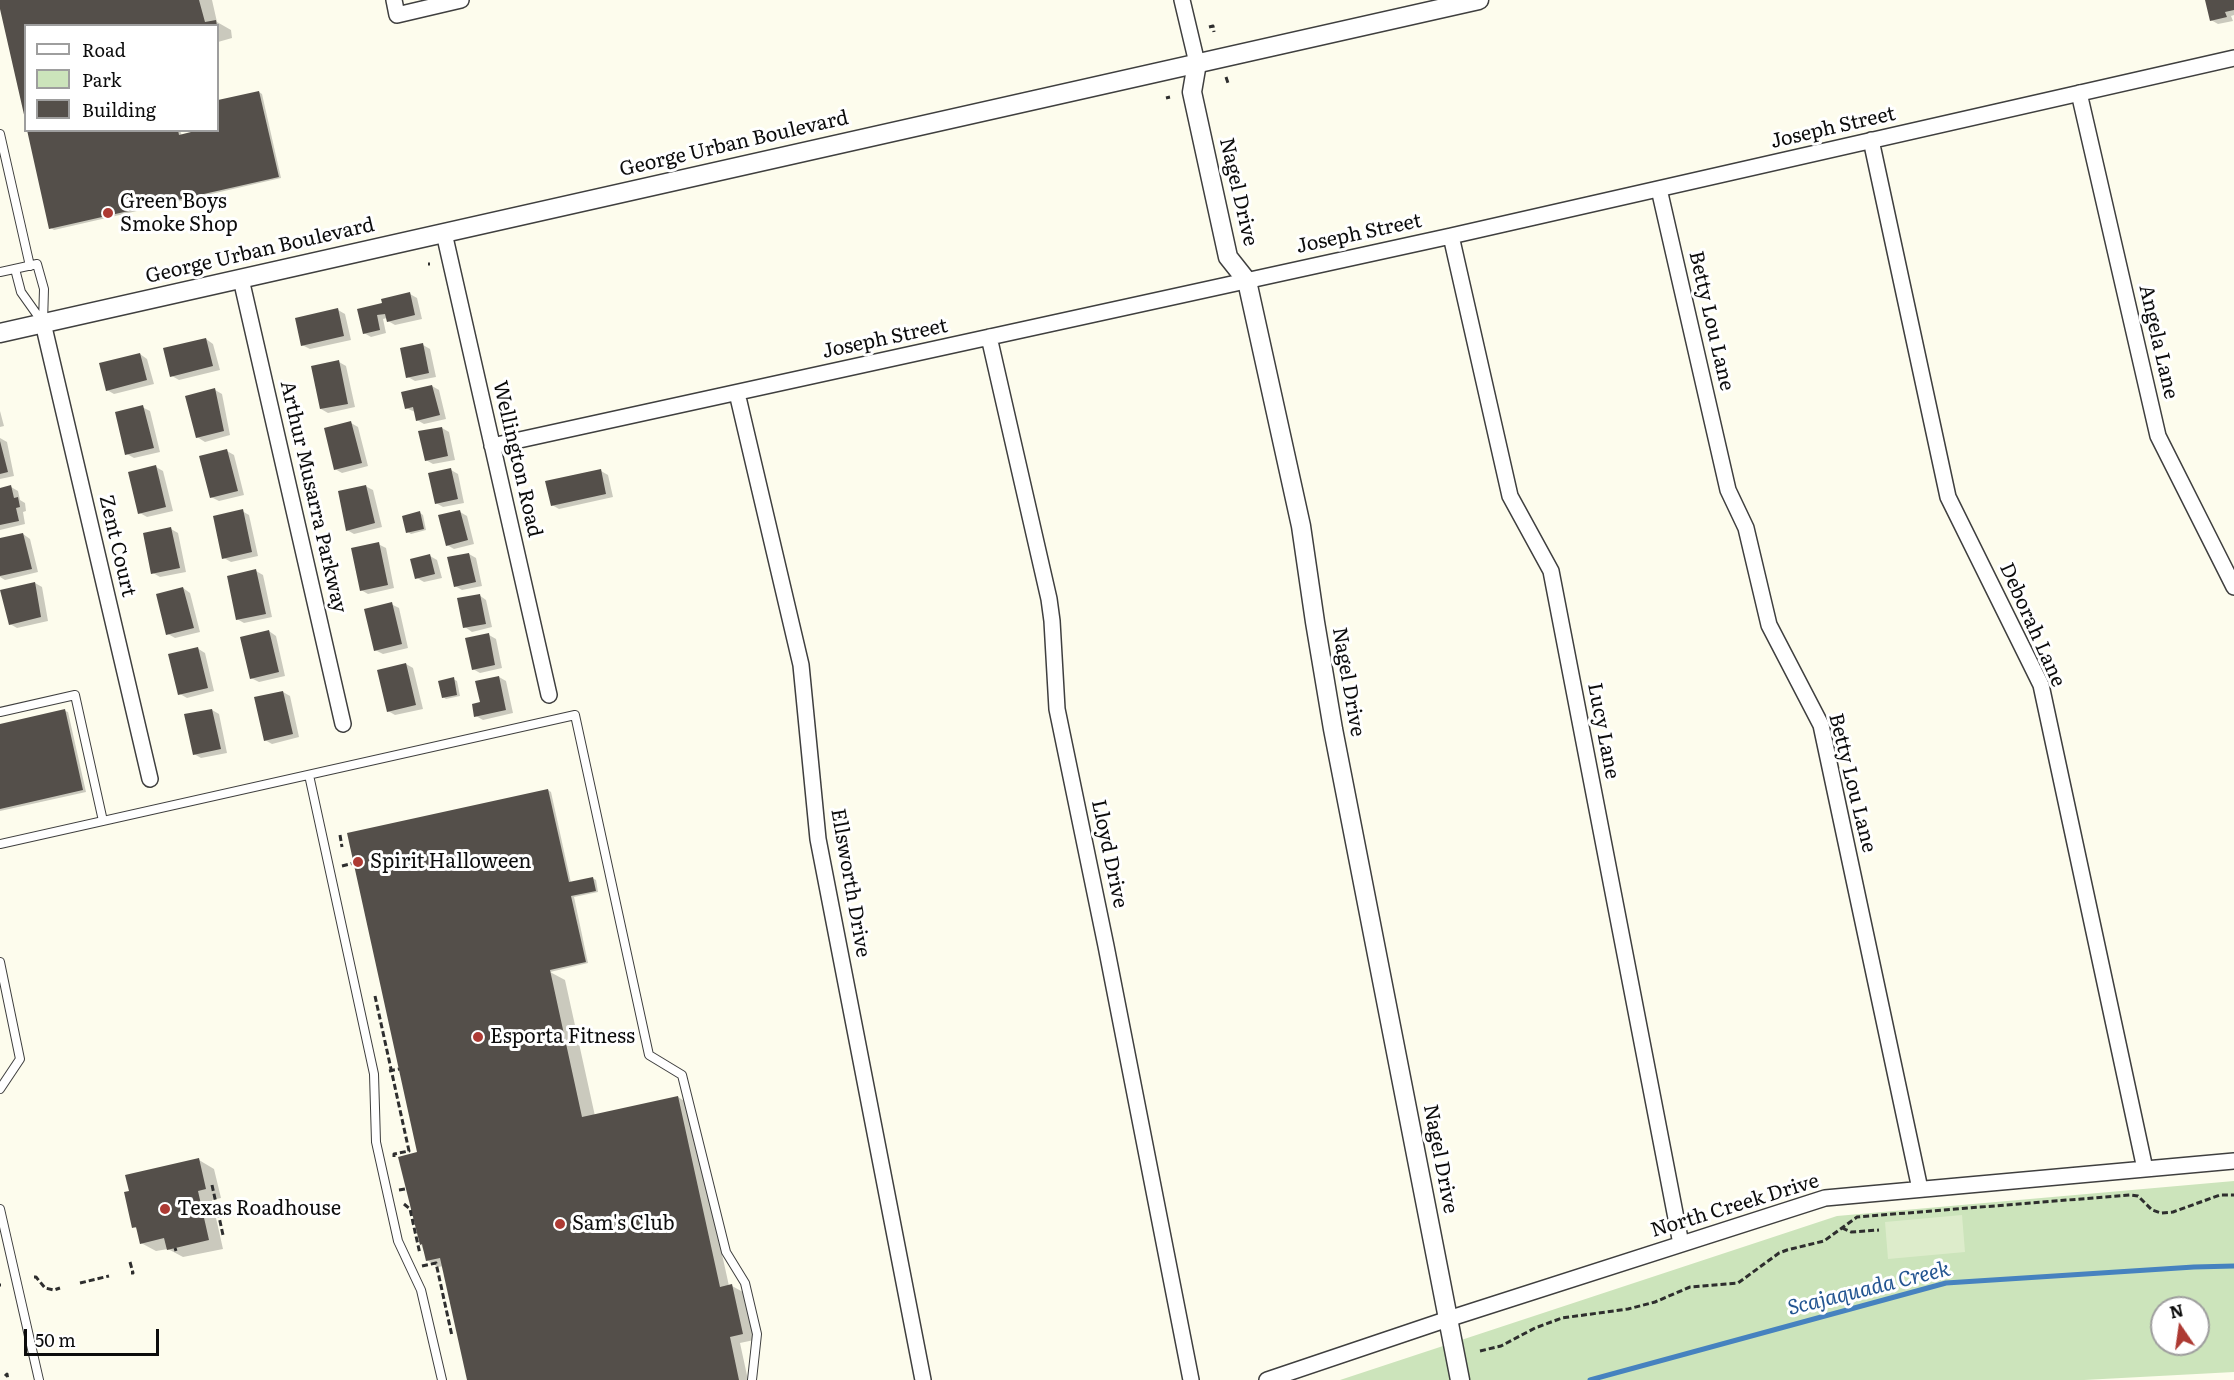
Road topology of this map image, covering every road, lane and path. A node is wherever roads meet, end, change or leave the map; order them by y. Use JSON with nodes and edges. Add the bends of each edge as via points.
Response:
{"nodes":[{"id":1,"x":394,"y":0,"type":"edge"},
{"id":2,"x":461,"y":0,"type":"edge"},
{"id":3,"x":1182,"y":0,"type":"edge"},
{"id":4,"x":1479,"y":0,"type":"edge"},
{"id":5,"x":1209,"y":27,"type":"dead end"},
{"id":6,"x":1214,"y":32,"type":"dead end"},
{"id":7,"x":2234,"y":58,"type":"edge"},
{"id":8,"x":1197,"y":63,"type":"junction"},
{"id":9,"x":1226,"y":76,"type":"dead end"},
{"id":10,"x":1227,"y":83,"type":"dead end"},
{"id":11,"x":2079,"y":93,"type":"junction"},
{"id":12,"x":0,"y":134,"type":"edge"},
{"id":13,"x":1871,"y":140,"type":"junction"},
{"id":14,"x":1659,"y":189,"type":"junction"},
{"id":15,"x":444,"y":233,"type":"junction"},
{"id":16,"x":1450,"y":236,"type":"junction"},
{"id":17,"x":34,"y":265,"type":"junction"},
{"id":18,"x":15,"y":269,"type":"junction"},
{"id":19,"x":0,"y":272,"type":"edge"},
{"id":20,"x":242,"y":279,"type":"junction"},
{"id":21,"x":1247,"y":281,"type":"junction"},
{"id":22,"x":43,"y":323,"type":"junction"},
{"id":23,"x":0,"y":333,"type":"edge"},
{"id":24,"x":989,"y":337,"type":"junction"},
{"id":25,"x":737,"y":393,"type":"junction"},
{"id":26,"x":492,"y":446,"type":"junction"},
{"id":27,"x":2234,"y":587,"type":"edge"},
{"id":28,"x":549,"y":695,"type":"dead end"},
{"id":29,"x":0,"y":712,"type":"edge"},
{"id":30,"x":343,"y":724,"type":"dead end"},
{"id":31,"x":309,"y":775,"type":"junction"},
{"id":32,"x":150,"y":779,"type":"dead end"},
{"id":33,"x":103,"y":821,"type":"junction"},
{"id":34,"x":340,"y":835,"type":"dead end"},
{"id":35,"x":0,"y":844,"type":"edge"},
{"id":36,"x":342,"y":847,"type":"dead end"},
{"id":37,"x":354,"y":863,"type":"dead end"},
{"id":38,"x":342,"y":866,"type":"dead end"},
{"id":39,"x":0,"y":962,"type":"edge"},
{"id":40,"x":375,"y":996,"type":"dead end"},
{"id":41,"x":399,"y":1069,"type":"dead end"},
{"id":42,"x":389,"y":1071,"type":"junction"},
{"id":43,"x":0,"y":1089,"type":"edge"},
{"id":44,"x":2234,"y":1161,"type":"edge"},
{"id":45,"x":396,"y":1163,"type":"dead end"},
{"id":46,"x":2145,"y":1169,"type":"junction"},
{"id":47,"x":399,"y":1181,"type":"dead end"},
{"id":48,"x":212,"y":1185,"type":"dead end"},
{"id":49,"x":2128,"y":1186,"type":"dead end"},
{"id":50,"x":1920,"y":1190,"type":"junction"},
{"id":51,"x":2130,"y":1195,"type":"junction"},
{"id":52,"x":2234,"y":1195,"type":"edge"},
{"id":53,"x":0,"y":1209,"type":"edge"},
{"id":54,"x":1842,"y":1228,"type":"junction"},
{"id":55,"x":1879,"y":1230,"type":"dead end"},
{"id":56,"x":223,"y":1235,"type":"dead end"},
{"id":57,"x":1681,"y":1244,"type":"junction"},
{"id":58,"x":420,"y":1255,"type":"dead end"},
{"id":59,"x":130,"y":1262,"type":"dead end"},
{"id":60,"x":423,"y":1266,"type":"dead end"},
{"id":61,"x":130,"y":1273,"type":"dead end"},
{"id":62,"x":110,"y":1276,"type":"dead end"},
{"id":63,"x":33,"y":1277,"type":"dead end"},
{"id":64,"x":80,"y":1283,"type":"dead end"},
{"id":65,"x":60,"y":1287,"type":"dead end"},
{"id":66,"x":1448,"y":1319,"type":"junction"},
{"id":67,"x":452,"y":1336,"type":"dead end"},
{"id":68,"x":1480,"y":1350,"type":"dead end"},
{"id":69,"x":5,"y":1376,"type":"dead end"},
{"id":70,"x":8,"y":1380,"type":"edge"},
{"id":71,"x":39,"y":1380,"type":"edge"},
{"id":72,"x":442,"y":1380,"type":"edge"},
{"id":73,"x":752,"y":1380,"type":"edge"},
{"id":74,"x":923,"y":1380,"type":"edge"},
{"id":75,"x":1191,"y":1380,"type":"edge"},
{"id":76,"x":1267,"y":1380,"type":"edge"},
{"id":77,"x":1460,"y":1380,"type":"edge"}],
"edges":[{"from":1,"to":2,"type":"street","via":[[398,15]]},
{"from":3,"to":8,"type":"street","name":"Nagel Drive"},
{"from":4,"to":8,"type":"street","name":"George Urban Boulevard"},
{"from":5,"to":6,"type":"path","via":[[1213,26]]},
{"from":7,"to":11,"type":"street","name":"Joseph Street"},
{"from":8,"to":15,"type":"street","name":"George Urban Boulevard"},
{"from":8,"to":21,"type":"street","name":"Nagel Drive","via":[[1192,92],[1228,257]]},
{"from":9,"to":10,"type":"path"},
{"from":11,"to":13,"type":"street","name":"Joseph Street"},
{"from":11,"to":27,"type":"street","name":"Angela Lane","via":[[2158,436]]},
{"from":12,"to":17,"type":"lane"},
{"from":13,"to":14,"type":"street","name":"Joseph Street"},
{"from":13,"to":46,"type":"street","name":"Deborah Lane","via":[[1948,497],[2041,685]]},
{"from":14,"to":16,"type":"street","name":"Joseph Street"},
{"from":14,"to":50,"type":"street","name":"Betty Lou Lane","via":[[1728,490],[1746,528],[1769,625],[1821,725]]},
{"from":15,"to":20,"type":"street","name":"George Urban Boulevard"},
{"from":15,"to":26,"type":"street","name":"Wellington Road"},
{"from":16,"to":21,"type":"street","name":"Joseph Street"},
{"from":16,"to":57,"type":"street","name":"Lucy Lane","via":[[1510,496],[1551,571]]},
{"from":17,"to":18,"type":"lane"},
{"from":17,"to":22,"type":"lane","via":[[44,289]]},
{"from":18,"to":19,"type":"lane"},
{"from":18,"to":22,"type":"lane","via":[[21,292]]},
{"from":20,"to":22,"type":"street","name":"George Urban Boulevard"},
{"from":20,"to":30,"type":"street","name":"Arthur Musarra Parkway"},
{"from":21,"to":24,"type":"street","name":"Joseph Street"},
{"from":21,"to":66,"type":"street","name":"Nagel Drive","via":[[1301,526],[1333,729]]},
{"from":22,"to":23,"type":"street","name":"George Urban Boulevard"},
{"from":22,"to":32,"type":"street","name":"Zent Court"},
{"from":24,"to":25,"type":"street","name":"Joseph Street"},
{"from":24,"to":75,"type":"street","name":"Lloyd Drive","via":[[1048,599],[1057,709]]},
{"from":25,"to":26,"type":"street","name":"Joseph Street"},
{"from":25,"to":74,"type":"street","name":"Ellsworth Drive","via":[[801,665],[818,839]]},
{"from":26,"to":28,"type":"street","name":"Wellington Road"},
{"from":29,"to":33,"type":"lane","via":[[75,695]]},
{"from":31,"to":33,"type":"lane"},
{"from":31,"to":72,"type":"lane","via":[[374,1074],[378,1152],[398,1241],[421,1290]]},
{"from":31,"to":73,"type":"lane","via":[[575,715],[649,1055],[682,1075],[726,1252],[746,1283],[757,1334]]},
{"from":33,"to":35,"type":"lane"},
{"from":34,"to":36,"type":"path"},
{"from":37,"to":38,"type":"path"},
{"from":39,"to":43,"type":"lane","via":[[21,1059]]},
{"from":40,"to":42,"type":"path"},
{"from":41,"to":42,"type":"path"},
{"from":42,"to":45,"type":"path","via":[[409,1151],[394,1154]]},
{"from":44,"to":46,"type":"street","name":"North Creek Drive"},
{"from":46,"to":50,"type":"street","name":"North Creek Drive"},
{"from":47,"to":58,"type":"path"},
{"from":48,"to":56,"type":"path"},
{"from":49,"to":51,"type":"path"},
{"from":50,"to":57,"type":"street","name":"North Creek Drive","via":[[1826,1198]]},
{"from":51,"to":52,"type":"path","via":[[2138,1196],[2161,1213],[2187,1209],[2220,1195]]},
{"from":51,"to":54,"type":"path","via":[[1857,1217]]},
{"from":53,"to":71,"type":"lane"},
{"from":54,"to":55,"type":"path","via":[[1851,1232]]},
{"from":54,"to":68,"type":"path","via":[[1824,1241],[1779,1253],[1738,1283],[1690,1287],[1628,1309],[1562,1318],[1501,1346]]},
{"from":57,"to":66,"type":"street","name":"North Creek Drive"},
{"from":59,"to":61,"type":"path"},
{"from":60,"to":67,"type":"path","via":[[436,1263]]},
{"from":62,"to":64,"type":"path"},
{"from":63,"to":65,"type":"path","via":[[45,1288]]},
{"from":66,"to":76,"type":"street","name":"North Creek Drive"},
{"from":66,"to":77,"type":"street","name":"Nagel Drive"},
{"from":69,"to":70,"type":"path"}]}
